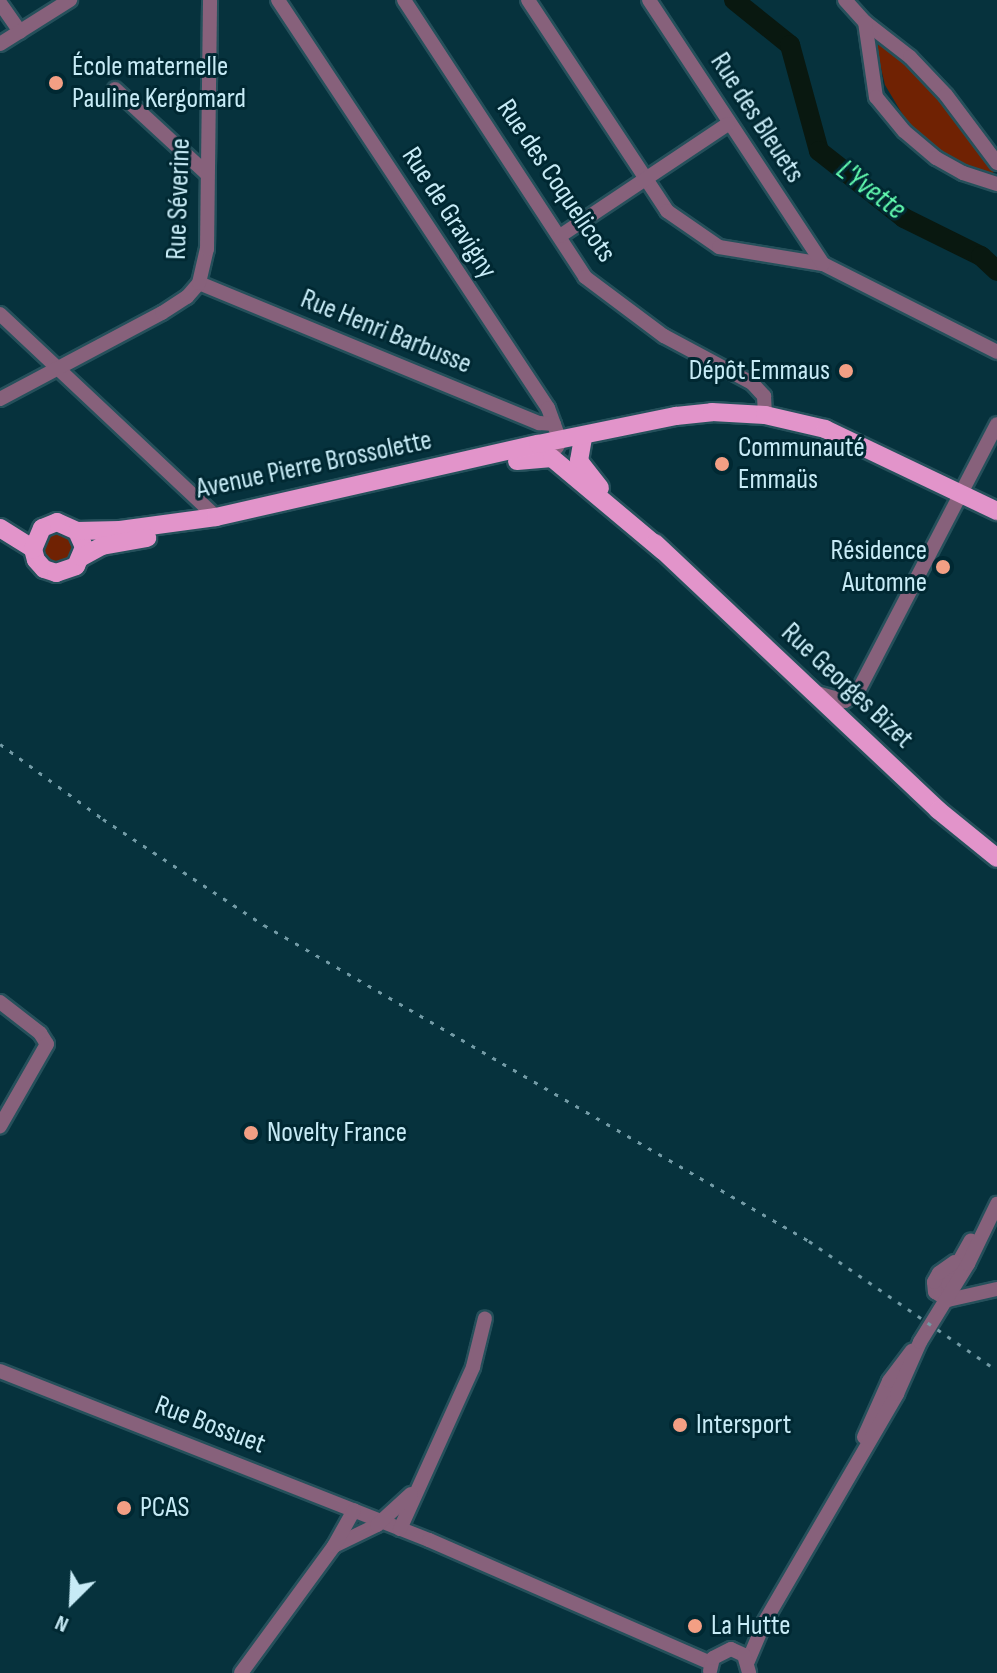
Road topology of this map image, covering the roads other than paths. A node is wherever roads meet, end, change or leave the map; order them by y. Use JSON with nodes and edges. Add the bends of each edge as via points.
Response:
{"nodes":[{"id":1,"x":70,"y":0,"type":"edge"},
{"id":2,"x":210,"y":0,"type":"edge"},
{"id":3,"x":278,"y":0,"type":"edge"},
{"id":4,"x":404,"y":0,"type":"edge"},
{"id":5,"x":528,"y":0,"type":"edge"},
{"id":6,"x":649,"y":0,"type":"edge"},
{"id":7,"x":845,"y":0,"type":"edge"},
{"id":8,"x":0,"y":3,"type":"edge"},
{"id":9,"x":865,"y":22,"type":"junction"},
{"id":10,"x":20,"y":32,"type":"junction"},
{"id":11,"x":0,"y":44,"type":"edge"},
{"id":12,"x":115,"y":89,"type":"dead end"},
{"id":13,"x":728,"y":124,"type":"junction"},
{"id":14,"x":997,"y":163,"type":"edge"},
{"id":15,"x":207,"y":174,"type":"junction"},
{"id":16,"x":643,"y":178,"type":"junction"},
{"id":17,"x":997,"y":184,"type":"edge"},
{"id":18,"x":560,"y":236,"type":"junction"},
{"id":19,"x":823,"y":264,"type":"junction"},
{"id":20,"x":199,"y":283,"type":"junction"},
{"id":21,"x":0,"y":314,"type":"edge"},
{"id":22,"x":997,"y":352,"type":"edge"},
{"id":23,"x":59,"y":368,"type":"junction"},
{"id":24,"x":0,"y":399,"type":"edge"},
{"id":25,"x":765,"y":415,"type":"junction"},
{"id":26,"x":997,"y":424,"type":"edge"},
{"id":27,"x":583,"y":438,"type":"junction"},
{"id":28,"x":556,"y":441,"type":"junction"},
{"id":29,"x":961,"y":493,"type":"junction"},
{"id":30,"x":997,"y":511,"type":"edge"},
{"id":31,"x":216,"y":517,"type":"junction"},
{"id":32,"x":0,"y":521,"type":"edge"},
{"id":33,"x":0,"y":528,"type":"edge"},
{"id":34,"x":42,"y":528,"type":"junction"},
{"id":35,"x":77,"y":531,"type":"junction"},
{"id":36,"x":33,"y":549,"type":"junction"},
{"id":37,"x":663,"y":551,"type":"junction"},
{"id":38,"x":82,"y":557,"type":"junction"},
{"id":39,"x":809,"y":690,"type":"junction"},
{"id":40,"x":997,"y":858,"type":"edge"},
{"id":41,"x":0,"y":1002,"type":"edge"},
{"id":42,"x":0,"y":1126,"type":"edge"},
{"id":43,"x":994,"y":1210,"type":"edge"},
{"id":44,"x":997,"y":1289,"type":"edge"},
{"id":45,"x":940,"y":1307,"type":"junction"},
{"id":46,"x":485,"y":1318,"type":"dead end"},
{"id":47,"x":0,"y":1371,"type":"edge"},
{"id":48,"x":417,"y":1488,"type":"junction"},
{"id":49,"x":354,"y":1510,"type":"junction"},
{"id":50,"x":382,"y":1521,"type":"junction"},
{"id":51,"x":400,"y":1529,"type":"junction"},
{"id":52,"x":334,"y":1546,"type":"junction"},
{"id":53,"x":765,"y":1621,"type":"junction"},
{"id":54,"x":731,"y":1649,"type":"junction"},
{"id":55,"x":748,"y":1667,"type":"edge"},
{"id":56,"x":710,"y":1668,"type":"edge"},
{"id":57,"x":241,"y":1673,"type":"edge"}],
"edges":[{"from":1,"to":10,"type":"street"},
{"from":2,"to":15,"type":"street","name":"Rue Séverine"},
{"from":3,"to":28,"type":"street","name":"Rue de Gravigny","via":[[548,408]]},
{"from":4,"to":18,"type":"street","name":"Rue des Coquelicots"},
{"from":5,"to":16,"type":"street"},
{"from":6,"to":13,"type":"street","name":"Rue des Bleuets"},
{"from":7,"to":9,"type":"street"},
{"from":8,"to":10,"type":"street"},
{"from":9,"to":14,"type":"street","via":[[910,57],[963,114]]},
{"from":9,"to":17,"type":"street","via":[[876,97],[936,158]]},
{"from":10,"to":11,"type":"street"},
{"from":12,"to":15,"type":"street"},
{"from":13,"to":16,"type":"street"},
{"from":13,"to":19,"type":"street","name":"Rue des Bleuets"},
{"from":15,"to":20,"type":"street","name":"Rue Séverine","via":[[206,263]]},
{"from":16,"to":18,"type":"street"},
{"from":16,"to":19,"type":"street","via":[[667,211],[719,247]]},
{"from":18,"to":25,"type":"street","name":"Rue des Coquelicots","via":[[599,290],[664,336],[759,389]]},
{"from":19,"to":22,"type":"street"},
{"from":20,"to":23,"type":"street","name":"Rue Séverine","via":[[162,313]]},
{"from":20,"to":28,"type":"street","name":"Rue Henri Barbusse","via":[[539,423]]},
{"from":21,"to":23,"type":"street"},
{"from":23,"to":24,"type":"street"},
{"from":23,"to":31,"type":"street"},
{"from":25,"to":27,"type":"main road","via":[[694,413]]},
{"from":25,"to":29,"type":"main road","via":[[852,439]]},
{"from":26,"to":29,"type":"street"},
{"from":27,"to":28,"type":"main road"},
{"from":27,"to":37,"type":"main road","name":"Rue Georges Bizet","via":[[578,456],[583,469]]},
{"from":28,"to":31,"type":"main road","name":"Avenue Pierre Brossolette"},
{"from":28,"to":37,"type":"main road","name":"Rue Georges Bizet"},
{"from":28,"to":38,"type":"main road","name":"Avenue Pierre Brossolette","via":[[538,457],[221,526],[102,546]]},
{"from":29,"to":30,"type":"main road"},
{"from":29,"to":39,"type":"street","via":[[857,693],[836,701]]},
{"from":31,"to":35,"type":"main road","name":"Avenue Pierre Brossolette"},
{"from":32,"to":34,"type":"main road","name":"Avenue Pierre Brossolette"},
{"from":33,"to":36,"type":"main road","name":"Avenue Pierre Brossolette"},
{"from":34,"to":35,"type":"main road","name":"Avenue Pierre Brossolette","via":[[57,522]]},
{"from":34,"to":36,"type":"main road"},
{"from":35,"to":38,"type":"main road"},
{"from":36,"to":38,"type":"main road","name":"Avenue Pierre Brossolette","via":[[36,560],[56,573],[68,571]]},
{"from":37,"to":39,"type":"main road","name":"Rue Georges Bizet"},
{"from":39,"to":40,"type":"main road","name":"Rue Georges Bizet"},
{"from":41,"to":42,"type":"street","via":[[47,1044]]},
{"from":43,"to":45,"type":"street"},
{"from":44,"to":45,"type":"street"},
{"from":45,"to":53,"type":"street","via":[[897,1394]]},
{"from":46,"to":48,"type":"street","via":[[473,1367]]},
{"from":47,"to":49,"type":"street","name":"Rue Bossuet"},
{"from":48,"to":50,"type":"street"},
{"from":48,"to":51,"type":"street"},
{"from":49,"to":50,"type":"street","name":"Rue Bossuet"},
{"from":49,"to":52,"type":"street"},
{"from":50,"to":51,"type":"street","name":"Rue Bossuet"},
{"from":50,"to":52,"type":"street"},
{"from":51,"to":56,"type":"street","name":"Rue Bossuet"},
{"from":52,"to":57,"type":"street"},
{"from":53,"to":54,"type":"street"},
{"from":53,"to":55,"type":"street"},
{"from":54,"to":55,"type":"street"},
{"from":54,"to":56,"type":"street","via":[[718,1653]]}]}
